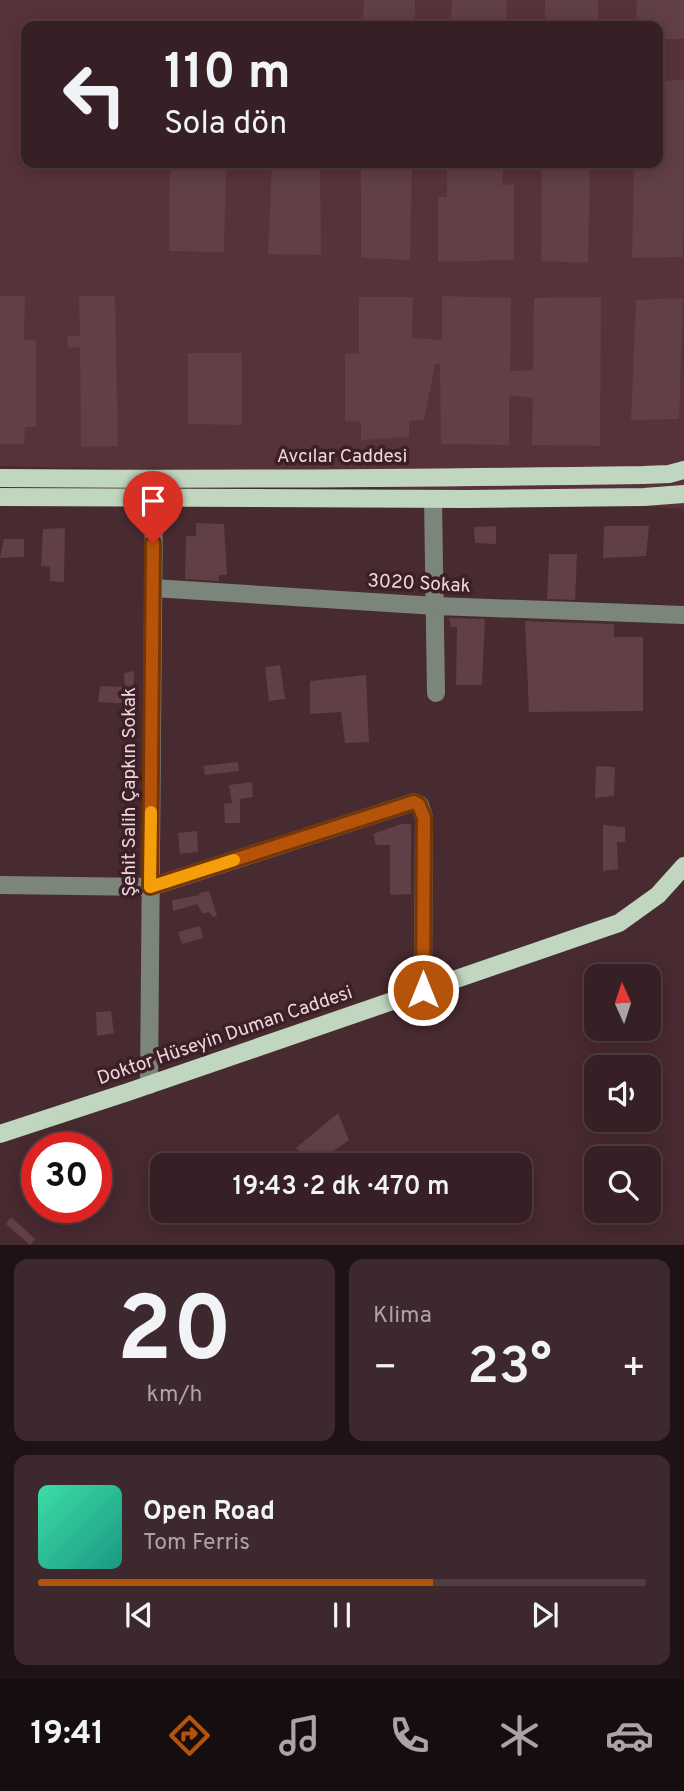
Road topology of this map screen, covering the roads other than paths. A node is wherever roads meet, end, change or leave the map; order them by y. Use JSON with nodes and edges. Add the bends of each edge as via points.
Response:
{"nodes":[{"id":1,"x":684,"y":470,"type":"edge"},
{"id":2,"x":0,"y":478,"type":"edge"},
{"id":3,"x":684,"y":494,"type":"edge"},
{"id":4,"x":0,"y":497,"type":"edge"},
{"id":5,"x":153,"y":499,"type":"junction"},
{"id":6,"x":433,"y":499,"type":"junction"},
{"id":7,"x":153,"y":588,"type":"junction"},
{"id":8,"x":436,"y":606,"type":"junction"},
{"id":9,"x":684,"y":615,"type":"edge"},
{"id":10,"x":436,"y":693,"type":"dead end"},
{"id":11,"x":684,"y":866,"type":"edge"},
{"id":12,"x":0,"y":885,"type":"edge"},
{"id":13,"x":150,"y":887,"type":"junction"},
{"id":14,"x":423,"y":990,"type":"junction"},
{"id":15,"x":149,"y":1085,"type":"junction"},
{"id":16,"x":0,"y":1134,"type":"edge"}],
"edges":[{"from":1,"to":2,"type":"main road","name":"Avcılar Caddesi","via":[[643,475],[434,478]]},
{"from":3,"to":6,"type":"main road"},
{"from":4,"to":5,"type":"main road"},
{"from":5,"to":6,"type":"main road"},
{"from":5,"to":7,"type":"street","name":"Şehit Salih Çapkın Sokak"},
{"from":6,"to":8,"type":"street"},
{"from":7,"to":8,"type":"street","name":"3020 Sokak"},
{"from":7,"to":13,"type":"street","name":"Şehit Salih Çapkın Sokak"},
{"from":8,"to":9,"type":"street","name":"3020 Sokak"},
{"from":8,"to":10,"type":"street"},
{"from":11,"to":14,"type":"main road","name":"Doktor Hüseyin Duman Caddesi","via":[[658,895],[619,923]]},
{"from":12,"to":13,"type":"street"},
{"from":13,"to":14,"type":"street","via":[[414,802],[424,818]]},
{"from":13,"to":15,"type":"street","name":"Şehit Salih Çapkın Sokak"},
{"from":14,"to":15,"type":"main road","name":"Doktor Hüseyin Duman Caddesi"},
{"from":15,"to":16,"type":"main road","name":"Doktor Hüseyin Duman Caddesi"}]}
